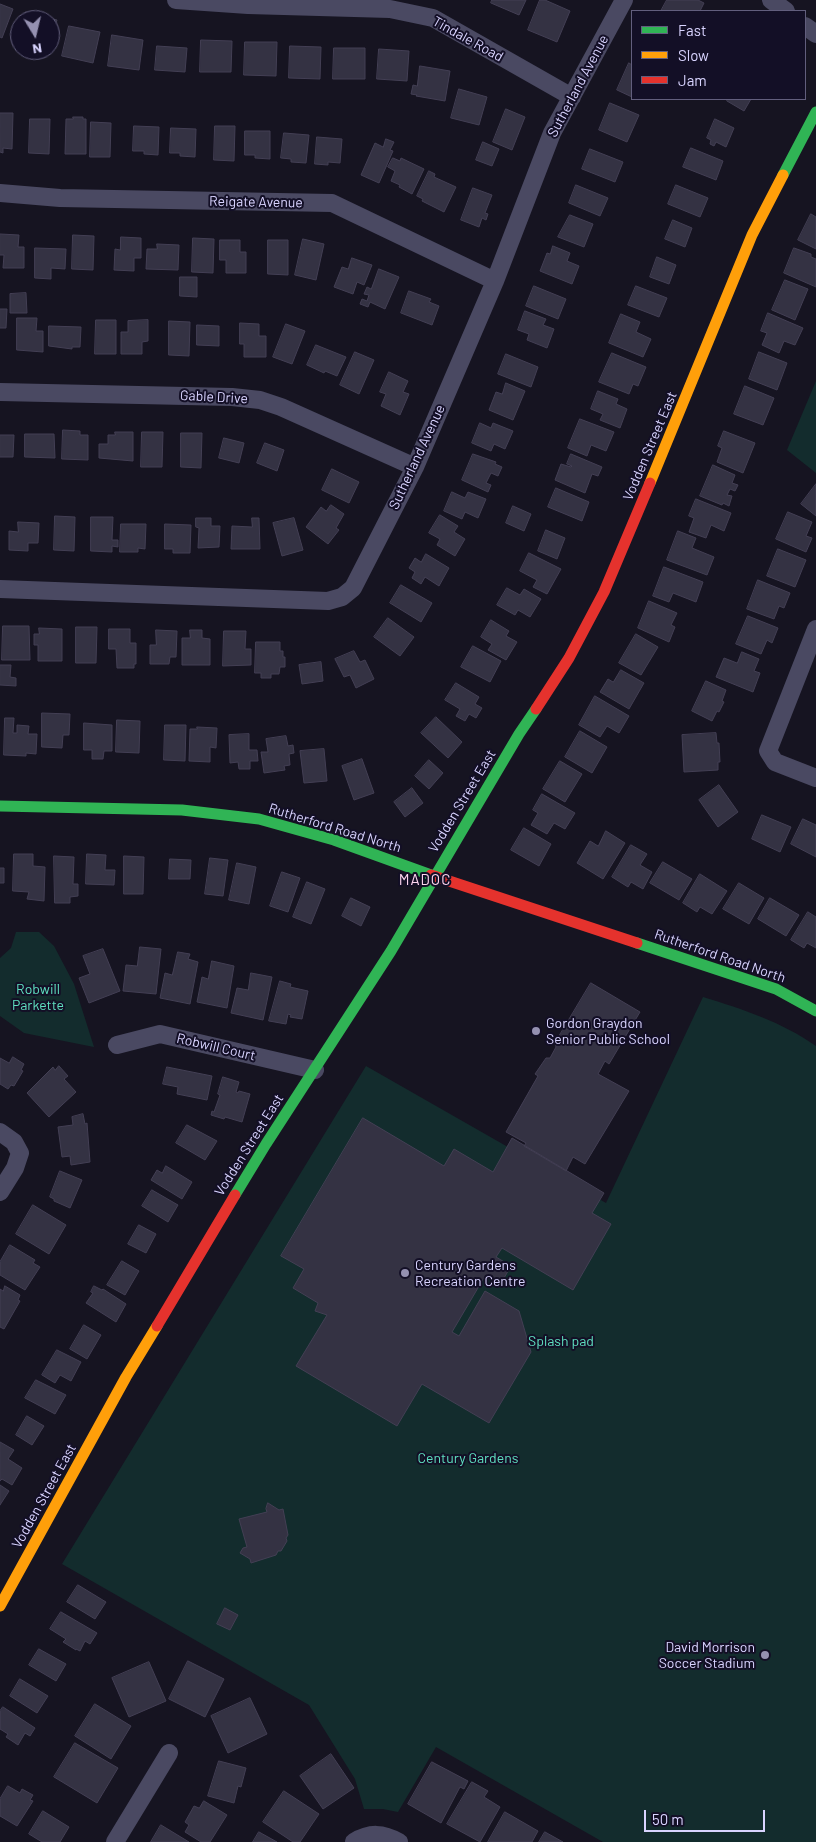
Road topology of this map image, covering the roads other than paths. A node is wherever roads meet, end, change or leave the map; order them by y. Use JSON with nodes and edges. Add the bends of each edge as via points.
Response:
{"nodes":[{"id":1,"x":176,"y":0,"type":"edge"},
{"id":2,"x":624,"y":0,"type":"edge"},
{"id":3,"x":771,"y":0,"type":"edge"},
{"id":4,"x":785,"y":10,"type":"edge"},
{"id":5,"x":572,"y":97,"type":"junction"},
{"id":6,"x":816,"y":112,"type":"edge"},
{"id":7,"x":0,"y":193,"type":"edge"},
{"id":8,"x":495,"y":281,"type":"junction"},
{"id":9,"x":0,"y":392,"type":"edge"},
{"id":10,"x":414,"y":467,"type":"junction"},
{"id":11,"x":0,"y":589,"type":"edge"},
{"id":12,"x":816,"y":629,"type":"edge"},
{"id":13,"x":816,"y":778,"type":"edge"},
{"id":14,"x":0,"y":806,"type":"edge"},
{"id":15,"x":435,"y":875,"type":"junction"},
{"id":16,"x":816,"y":1011,"type":"edge"},
{"id":17,"x":117,"y":1045,"type":"dead end"},
{"id":18,"x":314,"y":1070,"type":"junction"},
{"id":19,"x":0,"y":1132,"type":"edge"},
{"id":20,"x":0,"y":1192,"type":"edge"},
{"id":21,"x":0,"y":1606,"type":"edge"},
{"id":22,"x":169,"y":1753,"type":"dead end"},
{"id":23,"x":115,"y":1842,"type":"edge"},
{"id":24,"x":354,"y":1842,"type":"edge"},
{"id":25,"x":399,"y":1842,"type":"edge"}],
"edges":[{"from":1,"to":5,"type":"street","name":"Tindale Road","via":[[390,9],[433,18]]},
{"from":2,"to":5,"type":"street","name":"Sutherland Avenue"},
{"from":3,"to":4,"type":"street"},
{"from":5,"to":8,"type":"street","name":"Sutherland Avenue","via":[[552,133]]},
{"from":6,"to":15,"type":"street","name":"Vodden Street East","via":[[752,235],[604,592],[569,658],[519,734]]},
{"from":7,"to":8,"type":"street","name":"Reigate Avenue","via":[[60,198],[332,204]]},
{"from":8,"to":10,"type":"street","name":"Sutherland Avenue"},
{"from":9,"to":10,"type":"street","name":"Gable Drive","via":[[260,400]]},
{"from":10,"to":11,"type":"street","name":"Sutherland Avenue","via":[[353,588],[328,601]]},
{"from":12,"to":13,"type":"street","via":[[768,751],[775,762]]},
{"from":14,"to":15,"type":"street","name":"Rutherford Road North","via":[[182,810],[259,819],[334,840]]},
{"from":15,"to":16,"type":"street","name":"Rutherford Road North","via":[[776,989]]},
{"from":15,"to":18,"type":"street","name":"Vodden Street East"},
{"from":17,"to":18,"type":"street","name":"Robwill Court","via":[[160,1034]]},
{"from":18,"to":21,"type":"street","name":"Vodden Street East","via":[[126,1377]]},
{"from":19,"to":20,"type":"street","via":[[14,1142],[20,1153]]},
{"from":22,"to":23,"type":"street"},
{"from":24,"to":25,"type":"street","via":[[374,1834],[390,1836]]}]}
